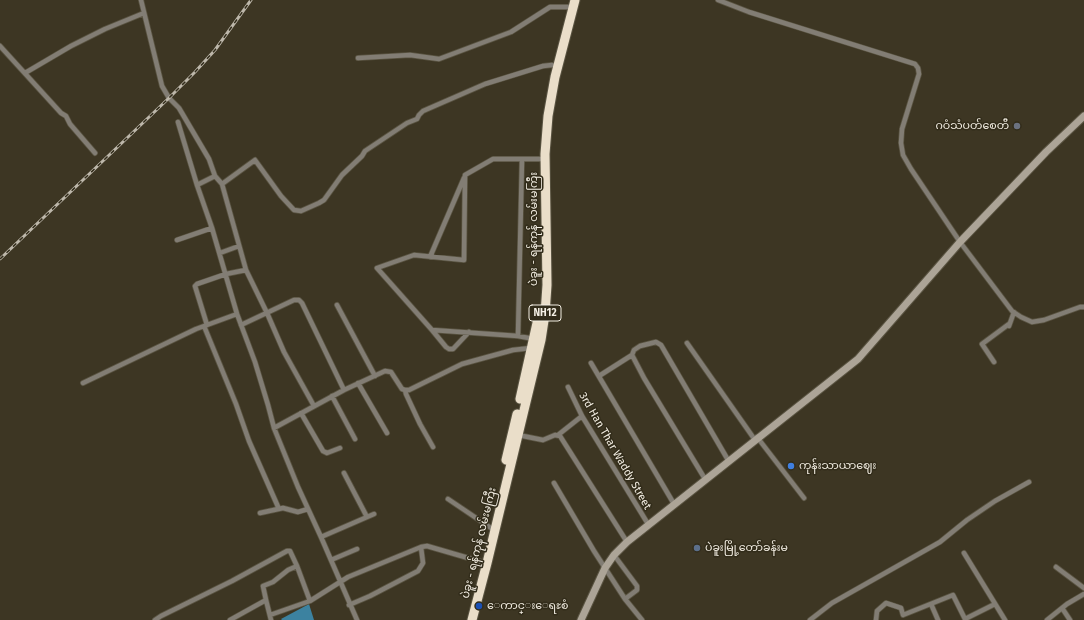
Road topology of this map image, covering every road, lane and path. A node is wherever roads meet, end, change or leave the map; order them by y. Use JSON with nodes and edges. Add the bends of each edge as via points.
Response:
{"nodes":[{"id":1,"x":141,"y":0,"type":"edge"},
{"id":2,"x":718,"y":0,"type":"edge"},
{"id":3,"x":572,"y":3,"type":"edge"},
{"id":4,"x":144,"y":12,"type":"junction"},
{"id":5,"x":0,"y":46,"type":"edge"},
{"id":6,"x":358,"y":58,"type":"dead end"},
{"id":7,"x":552,"y":65,"type":"junction"},
{"id":8,"x":25,"y":73,"type":"junction"},
{"id":9,"x":1084,"y":116,"type":"edge"},
{"id":10,"x":178,"y":122,"type":"dead end"},
{"id":11,"x":95,"y":153,"type":"dead end"},
{"id":12,"x":522,"y":159,"type":"junction"},
{"id":13,"x":543,"y":159,"type":"junction"},
{"id":14,"x":466,"y":175,"type":"junction"},
{"id":15,"x":215,"y":176,"type":"junction"},
{"id":16,"x":222,"y":184,"type":"junction"},
{"id":17,"x":197,"y":185,"type":"junction"},
{"id":18,"x":212,"y":228,"type":"junction"},
{"id":19,"x":177,"y":240,"type":"dead end"},
{"id":20,"x":960,"y":242,"type":"junction"},
{"id":21,"x":239,"y":246,"type":"junction"},
{"id":22,"x":220,"y":253,"type":"junction"},
{"id":23,"x":430,"y":257,"type":"junction"},
{"id":24,"x":246,"y":270,"type":"junction"},
{"id":25,"x":226,"y":274,"type":"junction"},
{"id":26,"x":337,"y":305,"type":"dead end"},
{"id":27,"x":1084,"y":307,"type":"edge"},
{"id":28,"x":1014,"y":312,"type":"junction"},
{"id":29,"x":267,"y":313,"type":"junction"},
{"id":30,"x":237,"y":314,"type":"junction"},
{"id":31,"x":241,"y":324,"type":"junction"},
{"id":32,"x":206,"y":325,"type":"junction"},
{"id":33,"x":432,"y":330,"type":"junction"},
{"id":34,"x":469,"y":332,"type":"junction"},
{"id":35,"x":518,"y":336,"type":"junction"},
{"id":36,"x":687,"y":343,"type":"dead end"},
{"id":37,"x":535,"y":345,"type":"junction"},
{"id":38,"x":632,"y":355,"type":"junction"},
{"id":39,"x":994,"y":362,"type":"dead end"},
{"id":40,"x":591,"y":363,"type":"dead end"},
{"id":41,"x":375,"y":376,"type":"junction"},
{"id":42,"x":599,"y":376,"type":"junction"},
{"id":43,"x":83,"y":383,"type":"dead end"},
{"id":44,"x":358,"y":383,"type":"junction"},
{"id":45,"x":568,"y":387,"type":"dead end"},
{"id":46,"x":344,"y":390,"type":"junction"},
{"id":47,"x":405,"y":390,"type":"junction"},
{"id":48,"x":332,"y":396,"type":"junction"},
{"id":49,"x":314,"y":406,"type":"junction"},
{"id":50,"x":301,"y":413,"type":"junction"},
{"id":51,"x":582,"y":416,"type":"junction"},
{"id":52,"x":274,"y":428,"type":"junction"},
{"id":53,"x":387,"y":433,"type":"dead end"},
{"id":54,"x":515,"y":435,"type":"junction"},
{"id":55,"x":558,"y":435,"type":"junction"},
{"id":56,"x":355,"y":439,"type":"dead end"},
{"id":57,"x":756,"y":439,"type":"junction"},
{"id":58,"x":432,"y":447,"type":"dead end"},
{"id":59,"x":340,"y":448,"type":"dead end"},
{"id":60,"x":728,"y":460,"type":"junction"},
{"id":61,"x":344,"y":473,"type":"dead end"},
{"id":62,"x":705,"y":479,"type":"junction"},
{"id":63,"x":1029,"y":482,"type":"dead end"},
{"id":64,"x":554,"y":483,"type":"dead end"},
{"id":65,"x":804,"y":498,"type":"dead end"},
{"id":66,"x":448,"y":499,"type":"dead end"},
{"id":67,"x":674,"y":504,"type":"junction"},
{"id":68,"x":279,"y":509,"type":"junction"},
{"id":69,"x":308,"y":509,"type":"junction"},
{"id":70,"x":260,"y":513,"type":"dead end"},
{"id":71,"x":374,"y":514,"type":"dead end"},
{"id":72,"x":367,"y":517,"type":"junction"},
{"id":73,"x":648,"y":524,"type":"junction"},
{"id":74,"x":491,"y":528,"type":"junction"},
{"id":75,"x":321,"y":537,"type":"junction"},
{"id":76,"x":627,"y":542,"type":"junction"},
{"id":77,"x":421,"y":547,"type":"junction"},
{"id":78,"x":357,"y":548,"type":"dead end"},
{"id":79,"x":964,"y":553,"type":"dead end"},
{"id":80,"x":614,"y":555,"type":"junction"},
{"id":81,"x":331,"y":560,"type":"junction"},
{"id":82,"x":482,"y":562,"type":"junction"},
{"id":83,"x":297,"y":566,"type":"junction"},
{"id":84,"x":1056,"y":567,"type":"dead end"},
{"id":85,"x":605,"y":568,"type":"junction"},
{"id":86,"x":341,"y":582,"type":"junction"},
{"id":87,"x":1084,"y":588,"type":"edge"},
{"id":88,"x":1084,"y":594,"type":"edge"},
{"id":89,"x":625,"y":599,"type":"junction"},
{"id":90,"x":266,"y":600,"type":"junction"},
{"id":91,"x":310,"y":601,"type":"junction"},
{"id":92,"x":932,"y":604,"type":"junction"},
{"id":93,"x":995,"y":604,"type":"junction"},
{"id":94,"x":349,"y":605,"type":"junction"},
{"id":95,"x":1062,"y":608,"type":"junction"},
{"id":96,"x":271,"y":618,"type":"edge"},
{"id":97,"x":155,"y":620,"type":"edge"},
{"id":98,"x":230,"y":620,"type":"edge"},
{"id":99,"x":356,"y":620,"type":"edge"},
{"id":100,"x":467,"y":620,"type":"edge"},
{"id":101,"x":472,"y":620,"type":"edge"},
{"id":102,"x":581,"y":620,"type":"edge"},
{"id":103,"x":642,"y":620,"type":"edge"},
{"id":104,"x":810,"y":620,"type":"edge"},
{"id":105,"x":876,"y":620,"type":"edge"},
{"id":106,"x":938,"y":620,"type":"edge"},
{"id":107,"x":1005,"y":620,"type":"edge"},
{"id":108,"x":1047,"y":620,"type":"edge"},
{"id":109,"x":1070,"y":620,"type":"edge"}],
"edges":[{"from":1,"to":4,"type":"street"},
{"from":2,"to":20,"type":"street","via":[[915,64],[919,74],[902,129],[903,155]]},
{"from":3,"to":6,"type":"street","via":[[550,7],[511,32],[439,59],[410,55]]},
{"from":3,"to":7,"type":"highway","name":"ပဲခူး - ရန်ကုန် လမ်းမကြီး","number":"NH12"},
{"from":3,"to":13,"type":"highway","name":"ပဲခူး - ရန်ကုန် လမ်းမကြီး","number":"NH12","via":[[555,77]]},
{"from":4,"to":8,"type":"street","via":[[71,46]]},
{"from":4,"to":15,"type":"street","via":[[162,86],[179,108],[209,159]]},
{"from":5,"to":8,"type":"street"},
{"from":7,"to":13,"type":"highway","name":"ပဲခူး - ရန်ကုန် လမ်းမကြီး","number":"NH12","via":[[543,116]]},
{"from":7,"to":16,"type":"street","via":[[485,84],[423,111],[417,119],[365,151],[342,175],[327,197],[301,211],[294,210],[281,196],[255,160]]},
{"from":8,"to":11,"type":"street","via":[[66,116]]},
{"from":9,"to":20,"type":"street"},
{"from":10,"to":17,"type":"street"},
{"from":12,"to":13,"type":"street"},
{"from":12,"to":14,"type":"street","via":[[493,159]]},
{"from":12,"to":35,"type":"street"},
{"from":13,"to":37,"type":"highway","name":"ပဲခူး - ရန်ကုန် လမ်းမကြီး","number":"NH12","via":[[547,285],[545,314]]},
{"from":14,"to":23,"type":"street"},
{"from":14,"to":23,"type":"street","via":[[464,260]]},
{"from":15,"to":16,"type":"street"},
{"from":15,"to":17,"type":"street"},
{"from":16,"to":21,"type":"street"},
{"from":17,"to":18,"type":"street"},
{"from":18,"to":19,"type":"street"},
{"from":18,"to":22,"type":"street"},
{"from":20,"to":28,"type":"street"},
{"from":20,"to":57,"type":"street","via":[[858,358]]},
{"from":21,"to":22,"type":"street"},
{"from":21,"to":24,"type":"street"},
{"from":22,"to":25,"type":"street"},
{"from":23,"to":33,"type":"street","via":[[414,255],[377,268]]},
{"from":24,"to":25,"type":"street"},
{"from":24,"to":29,"type":"street"},
{"from":25,"to":30,"type":"street"},
{"from":25,"to":32,"type":"street","via":[[195,286]]},
{"from":26,"to":41,"type":"street"},
{"from":27,"to":28,"type":"street","via":[[1032,322]]},
{"from":28,"to":39,"type":"street","via":[[1009,325],[982,344]]},
{"from":29,"to":31,"type":"street"},
{"from":29,"to":46,"type":"street","via":[[299,300]]},
{"from":29,"to":49,"type":"street","via":[[284,352]]},
{"from":30,"to":31,"type":"street"},
{"from":30,"to":32,"type":"street"},
{"from":31,"to":52,"type":"street","via":[[262,383]]},
{"from":32,"to":43,"type":"street"},
{"from":32,"to":68,"type":"street","via":[[249,441]]},
{"from":33,"to":34,"type":"street"},
{"from":33,"to":34,"type":"street","via":[[449,349],[453,349]]},
{"from":34,"to":35,"type":"street"},
{"from":35,"to":37,"type":"street"},
{"from":36,"to":57,"type":"street"},
{"from":37,"to":47,"type":"street","via":[[462,364]]},
{"from":37,"to":54,"type":"highway","name":"ပဲခူး - ရန်ကုန် လမ်းမကြီး","number":"NH12"},
{"from":38,"to":42,"type":"street"},
{"from":38,"to":60,"type":"street","via":[[640,346],[656,342],[661,345]]},
{"from":38,"to":62,"type":"street"},
{"from":40,"to":42,"type":"street"},
{"from":41,"to":44,"type":"street"},
{"from":41,"to":47,"type":"street","via":[[385,371],[391,372]]},
{"from":42,"to":67,"type":"street"},
{"from":44,"to":46,"type":"street"},
{"from":44,"to":53,"type":"street"},
{"from":45,"to":51,"type":"street","name":"3rd Han Thar Waddy Street"},
{"from":46,"to":48,"type":"street"},
{"from":47,"to":58,"type":"street"},
{"from":48,"to":49,"type":"street"},
{"from":48,"to":56,"type":"street"},
{"from":49,"to":50,"type":"street"},
{"from":50,"to":52,"type":"street"},
{"from":50,"to":59,"type":"street","via":[[323,450],[327,453]]},
{"from":51,"to":55,"type":"street"},
{"from":51,"to":73,"type":"street","name":"3rd Han Thar Waddy Street"},
{"from":52,"to":69,"type":"street"},
{"from":54,"to":55,"type":"street","via":[[543,440]]},
{"from":54,"to":74,"type":"highway","name":"ပဲခူး - ရန်ကုန် လမ်းမကြီး","number":"NH12"},
{"from":54,"to":101,"type":"highway","name":"ပဲခူး - ရန်ကုန် လမ်းမကြီး","number":"NH12"},
{"from":55,"to":76,"type":"street"},
{"from":57,"to":60,"type":"street"},
{"from":57,"to":65,"type":"street"},
{"from":60,"to":62,"type":"street"},
{"from":61,"to":72,"type":"street"},
{"from":62,"to":67,"type":"street"},
{"from":63,"to":104,"type":"street","via":[[994,501],[940,542],[832,603]]},
{"from":64,"to":85,"type":"street"},
{"from":66,"to":74,"type":"street"},
{"from":67,"to":73,"type":"street"},
{"from":68,"to":69,"type":"street","via":[[298,512]]},
{"from":68,"to":70,"type":"street"},
{"from":69,"to":75,"type":"street"},
{"from":71,"to":72,"type":"street"},
{"from":72,"to":75,"type":"street"},
{"from":73,"to":76,"type":"street"},
{"from":74,"to":82,"type":"highway","name":"ပဲခူး - ရန်ကုန် လမ်းမကြီး","number":"NH12"},
{"from":75,"to":81,"type":"street"},
{"from":76,"to":80,"type":"street"},
{"from":77,"to":82,"type":"street","via":[[427,546]]},
{"from":77,"to":86,"type":"street"},
{"from":77,"to":94,"type":"street","via":[[423,563],[418,571]]},
{"from":78,"to":81,"type":"street"},
{"from":79,"to":93,"type":"street"},
{"from":80,"to":85,"type":"street"},
{"from":80,"to":89,"type":"street","via":[[637,586]]},
{"from":81,"to":86,"type":"street"},
{"from":82,"to":100,"type":"highway","name":"ပဲခူး - ရန်ကုန် လမ်းမကြီး","number":"NH12"},
{"from":83,"to":90,"type":"street","via":[[263,586]]},
{"from":83,"to":91,"type":"street"},
{"from":83,"to":97,"type":"street","via":[[290,551],[287,551]]},
{"from":84,"to":87,"type":"street"},
{"from":85,"to":89,"type":"street"},
{"from":85,"to":102,"type":"street"},
{"from":86,"to":91,"type":"street"},
{"from":86,"to":94,"type":"street"},
{"from":88,"to":95,"type":"street"},
{"from":89,"to":103,"type":"street"},
{"from":90,"to":96,"type":"street"},
{"from":90,"to":98,"type":"street"},
{"from":91,"to":96,"type":"street"},
{"from":92,"to":93,"type":"street","via":[[953,595],[965,619]]},
{"from":92,"to":105,"type":"street","via":[[903,615],[901,608],[886,602],[877,611]]},
{"from":92,"to":106,"type":"street"},
{"from":93,"to":107,"type":"street"},
{"from":94,"to":99,"type":"street"},
{"from":95,"to":108,"type":"street"},
{"from":95,"to":109,"type":"street"}]}
